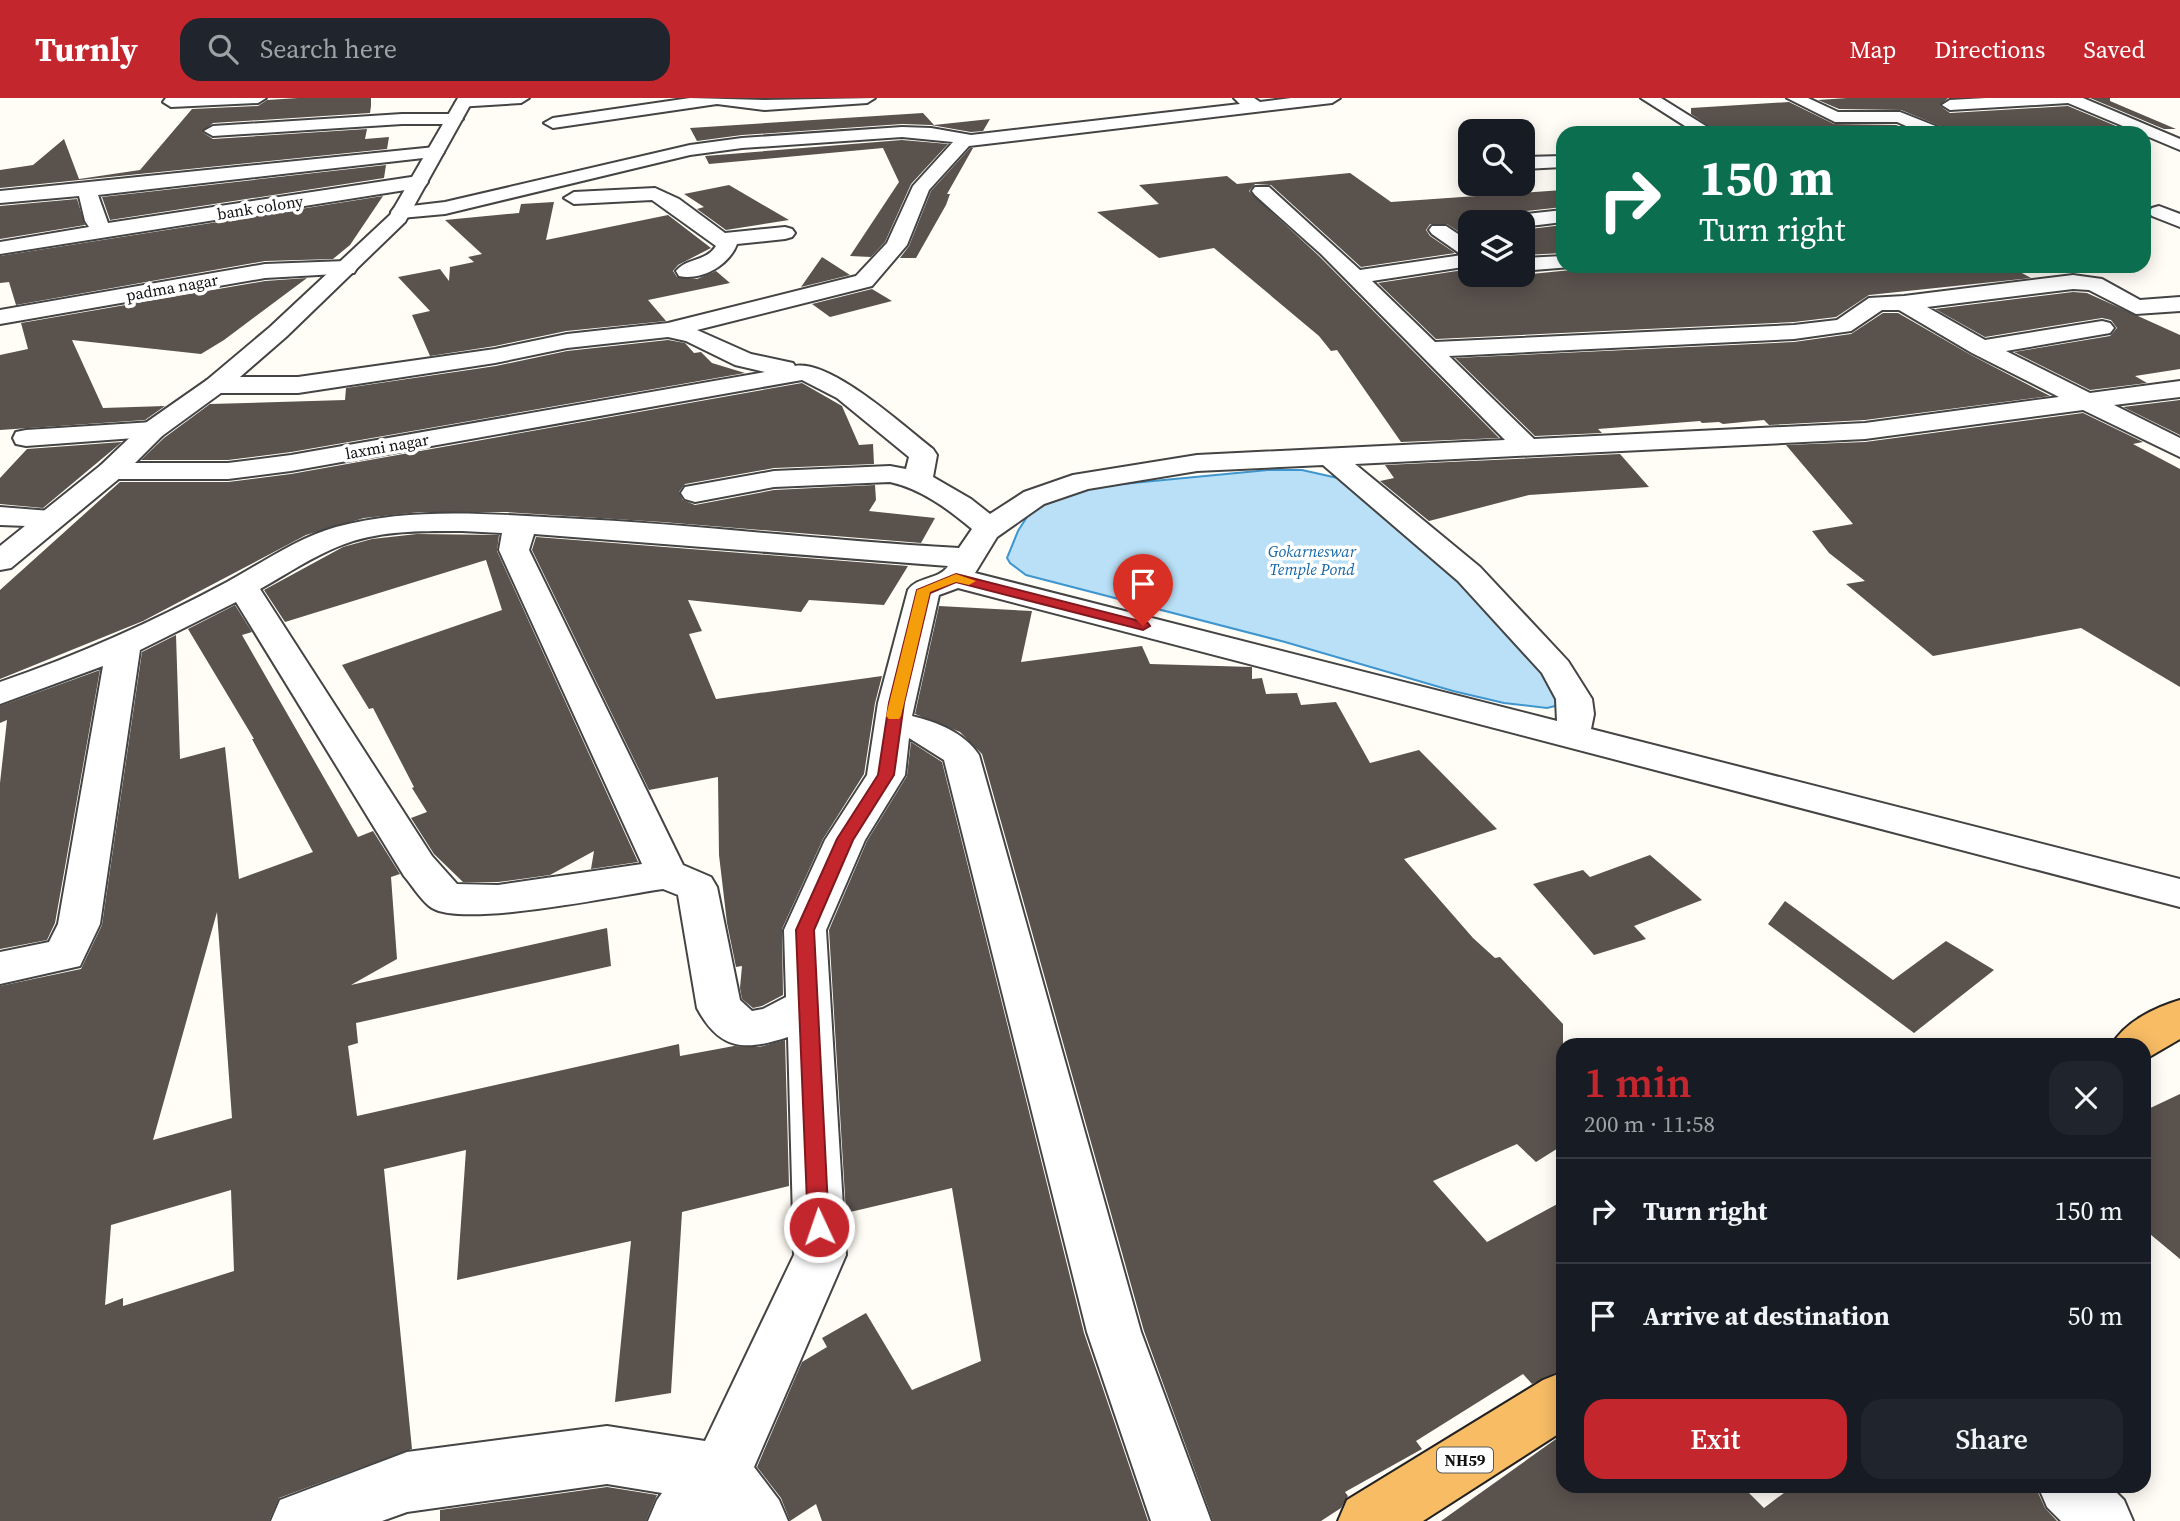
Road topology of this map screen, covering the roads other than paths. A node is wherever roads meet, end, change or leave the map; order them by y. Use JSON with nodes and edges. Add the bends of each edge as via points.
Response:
{"nodes":[{"id":1,"x":175,"y":98,"type":"edge"},
{"id":2,"x":258,"y":98,"type":"edge"},
{"id":3,"x":521,"y":98,"type":"edge"},
{"id":4,"x":867,"y":98,"type":"edge"},
{"id":5,"x":1332,"y":98,"type":"edge"},
{"id":6,"x":1649,"y":98,"type":"edge"},
{"id":7,"x":1795,"y":98,"type":"edge"},
{"id":8,"x":2069,"y":98,"type":"edge"},
{"id":9,"x":2075,"y":98,"type":"edge"},
{"id":10,"x":717,"y":99,"type":"edge"},
{"id":11,"x":1250,"y":102,"type":"edge"},
{"id":12,"x":1950,"y":105,"type":"dead end"},
{"id":13,"x":461,"y":107,"type":"edge"},
{"id":14,"x":553,"y":122,"type":"dead end"},
{"id":15,"x":1696,"y":126,"type":"edge"},
{"id":16,"x":1921,"y":126,"type":"edge"},
{"id":17,"x":2135,"y":126,"type":"edge"},
{"id":18,"x":213,"y":131,"type":"dead end"},
{"id":19,"x":2151,"y":133,"type":"edge"},
{"id":20,"x":971,"y":139,"type":"junction"},
{"id":21,"x":2178,"y":144,"type":"edge"},
{"id":22,"x":2151,"y":146,"type":"edge"},
{"id":23,"x":435,"y":152,"type":"junction"},
{"id":24,"x":1556,"y":161,"type":"edge"},
{"id":25,"x":1535,"y":162,"type":"edge"},
{"id":26,"x":418,"y":182,"type":"junction"},
{"id":27,"x":87,"y":190,"type":"junction"},
{"id":28,"x":1262,"y":191,"type":"dead end"},
{"id":29,"x":0,"y":197,"type":"edge"},
{"id":30,"x":2159,"y":212,"type":"dead end"},
{"id":31,"x":1556,"y":217,"type":"edge"},
{"id":32,"x":395,"y":219,"type":"junction"},
{"id":33,"x":1535,"y":219,"type":"edge"},
{"id":34,"x":2180,"y":221,"type":"edge"},
{"id":35,"x":1458,"y":228,"type":"edge"},
{"id":36,"x":106,"y":230,"type":"junction"},
{"id":37,"x":785,"y":233,"type":"dead end"},
{"id":38,"x":2158,"y":234,"type":"dead end"},
{"id":39,"x":2180,"y":237,"type":"edge"},
{"id":40,"x":721,"y":240,"type":"junction"},
{"id":41,"x":1458,"y":243,"type":"edge"},
{"id":42,"x":0,"y":248,"type":"edge"},
{"id":43,"x":1458,"y":262,"type":"edge"},
{"id":44,"x":1556,"y":262,"type":"edge"},
{"id":45,"x":1535,"y":264,"type":"edge"},
{"id":46,"x":346,"y":268,"type":"junction"},
{"id":47,"x":687,"y":271,"type":"dead end"},
{"id":48,"x":2053,"y":273,"type":"edge"},
{"id":49,"x":1355,"y":277,"type":"junction"},
{"id":50,"x":2073,"y":282,"type":"junction"},
{"id":51,"x":1904,"y":303,"type":"junction"},
{"id":52,"x":2180,"y":304,"type":"edge"},
{"id":53,"x":0,"y":317,"type":"edge"},
{"id":54,"x":2102,"y":328,"type":"dead end"},
{"id":55,"x":668,"y":330,"type":"junction"},
{"id":56,"x":1981,"y":348,"type":"junction"},
{"id":57,"x":1429,"y":350,"type":"junction"},
{"id":58,"x":806,"y":372,"type":"junction"},
{"id":59,"x":216,"y":385,"type":"junction"},
{"id":60,"x":2180,"y":389,"type":"edge"},
{"id":61,"x":2085,"y":402,"type":"junction"},
{"id":62,"x":153,"y":430,"type":"junction"},
{"id":63,"x":26,"y":438,"type":"dead end"},
{"id":64,"x":1527,"y":447,"type":"junction"},
{"id":65,"x":2180,"y":449,"type":"edge"},
{"id":66,"x":1329,"y":456,"type":"junction"},
{"id":67,"x":111,"y":471,"type":"junction"},
{"id":68,"x":918,"y":480,"type":"junction"},
{"id":69,"x":695,"y":493,"type":"dead end"},
{"id":70,"x":0,"y":516,"type":"edge"},
{"id":71,"x":53,"y":518,"type":"junction"},
{"id":72,"x":526,"y":525,"type":"junction"},
{"id":73,"x":972,"y":555,"type":"junction"},
{"id":74,"x":0,"y":561,"type":"edge"},
{"id":75,"x":242,"y":586,"type":"junction"},
{"id":76,"x":124,"y":643,"type":"junction"},
{"id":77,"x":0,"y":694,"type":"edge"},
{"id":78,"x":893,"y":722,"type":"junction"},
{"id":79,"x":1572,"y":737,"type":"junction"},
{"id":80,"x":667,"y":874,"type":"junction"},
{"id":81,"x":2180,"y":893,"type":"edge"},
{"id":82,"x":0,"y":968,"type":"edge"},
{"id":83,"x":809,"y":1005,"type":"junction"},
{"id":84,"x":2180,"y":1017,"type":"edge"},
{"id":85,"x":2146,"y":1038,"type":"edge"},
{"id":86,"x":1556,"y":1403,"type":"edge"},
{"id":87,"x":721,"y":1473,"type":"junction"},
{"id":88,"x":2075,"y":1493,"type":"edge"},
{"id":89,"x":301,"y":1521,"type":"edge"},
{"id":90,"x":678,"y":1521,"type":"edge"},
{"id":91,"x":758,"y":1521,"type":"edge"},
{"id":92,"x":1181,"y":1521,"type":"edge"},
{"id":93,"x":1368,"y":1521,"type":"edge"},
{"id":94,"x":2103,"y":1521,"type":"edge"}],
"edges":[{"from":1,"to":2,"type":"street","via":[[171,102]]},
{"from":3,"to":13,"type":"street"},
{"from":4,"to":10,"type":"street","via":[[752,105]]},
{"from":5,"to":11,"type":"street"},
{"from":6,"to":15,"type":"street"},
{"from":7,"to":16,"type":"street","via":[[1835,117],[1900,117]]},
{"from":8,"to":9,"type":"street"},
{"from":8,"to":12,"type":"street"},
{"from":8,"to":17,"type":"street"},
{"from":10,"to":14,"type":"street"},
{"from":11,"to":20,"type":"street"},
{"from":13,"to":18,"type":"street","via":[[402,119]]},
{"from":13,"to":23,"type":"street"},
{"from":19,"to":21,"type":"street"},
{"from":20,"to":32,"type":"street","via":[[902,132],[690,150]]},
{"from":20,"to":55,"type":"street","via":[[963,141],[925,183],[895,247],[863,281]]},
{"from":21,"to":22,"type":"street"},
{"from":23,"to":26,"type":"street"},
{"from":23,"to":27,"type":"street"},
{"from":24,"to":25,"type":"street"},
{"from":26,"to":32,"type":"street"},
{"from":26,"to":36,"type":"street","name":"bank colony"},
{"from":27,"to":29,"type":"street"},
{"from":27,"to":36,"type":"street","via":[[95,222]]},
{"from":28,"to":49,"type":"street"},
{"from":30,"to":34,"type":"street"},
{"from":31,"to":33,"type":"street"},
{"from":32,"to":40,"type":"street","via":[[485,214],[535,199],[648,193],[665,198]]},
{"from":32,"to":46,"type":"street"},
{"from":35,"to":41,"type":"street","via":[[1439,230]]},
{"from":36,"to":42,"type":"street","name":"bank colony"},
{"from":37,"to":40,"type":"street"},
{"from":38,"to":39,"type":"street"},
{"from":40,"to":47,"type":"street","via":[[727,245],[722,256]]},
{"from":43,"to":49,"type":"street"},
{"from":44,"to":45,"type":"street"},
{"from":46,"to":53,"type":"street","name":"padma nagar","via":[[243,275]]},
{"from":46,"to":59,"type":"street"},
{"from":48,"to":50,"type":"street"},
{"from":49,"to":57,"type":"street"},
{"from":50,"to":51,"type":"street"},
{"from":50,"to":52,"type":"street","via":[[2094,284],[2136,307]]},
{"from":51,"to":56,"type":"street"},
{"from":51,"to":57,"type":"street","via":[[1877,303],[1843,326],[1794,332]]},
{"from":54,"to":56,"type":"street"},
{"from":55,"to":58,"type":"street","via":[[744,360]]},
{"from":55,"to":59,"type":"street","via":[[568,341],[298,385]]},
{"from":56,"to":61,"type":"street"},
{"from":57,"to":64,"type":"street"},
{"from":58,"to":67,"type":"street","name":"laxmi nagar","via":[[291,463],[228,471]]},
{"from":58,"to":68,"type":"street","via":[[846,393],[923,455]]},
{"from":59,"to":62,"type":"street"},
{"from":60,"to":61,"type":"street"},
{"from":61,"to":64,"type":"street","via":[[1865,431]]},
{"from":61,"to":65,"type":"street"},
{"from":62,"to":63,"type":"street"},
{"from":62,"to":67,"type":"street"},
{"from":64,"to":66,"type":"street"},
{"from":66,"to":73,"type":"street","via":[[1197,463],[1083,481],[1034,498]]},
{"from":66,"to":79,"type":"street","via":[[1469,574],[1556,668],[1574,699]]},
{"from":67,"to":71,"type":"street"},
{"from":68,"to":69,"type":"street","via":[[890,474],[774,479]]},
{"from":68,"to":73,"type":"street","via":[[961,505]]},
{"from":70,"to":71,"type":"street"},
{"from":71,"to":74,"type":"street"},
{"from":72,"to":73,"type":"street"},
{"from":72,"to":75,"type":"street","via":[[420,522],[376,527],[341,535]]},
{"from":72,"to":80,"type":"street","via":[[517,533],[514,550]]},
{"from":73,"to":78,"type":"street","via":[[923,590]]},
{"from":73,"to":79,"type":"street"},
{"from":75,"to":76,"type":"street"},
{"from":75,"to":80,"type":"street","via":[[418,866],[446,898],[498,900]]},
{"from":76,"to":77,"type":"street"},
{"from":76,"to":82,"type":"street","via":[[79,924],[65,955]]},
{"from":78,"to":83,"type":"street","via":[[886,775],[845,839],[805,930]]},
{"from":78,"to":92,"type":"street","via":[[927,731],[961,755],[1114,1332]]},
{"from":79,"to":81,"type":"street"},
{"from":80,"to":83,"type":"street","via":[[697,887],[719,1008],[744,1030],[772,1025]]},
{"from":83,"to":87,"type":"street","via":[[820,1255]]},
{"from":84,"to":85,"type":"highway"},
{"from":86,"to":93,"type":"highway","number":"NH59"},
{"from":87,"to":89,"type":"street","via":[[607,1455],[407,1482]]},
{"from":87,"to":90,"type":"street"},
{"from":87,"to":91,"type":"street"},
{"from":88,"to":94,"type":"street"}]}
